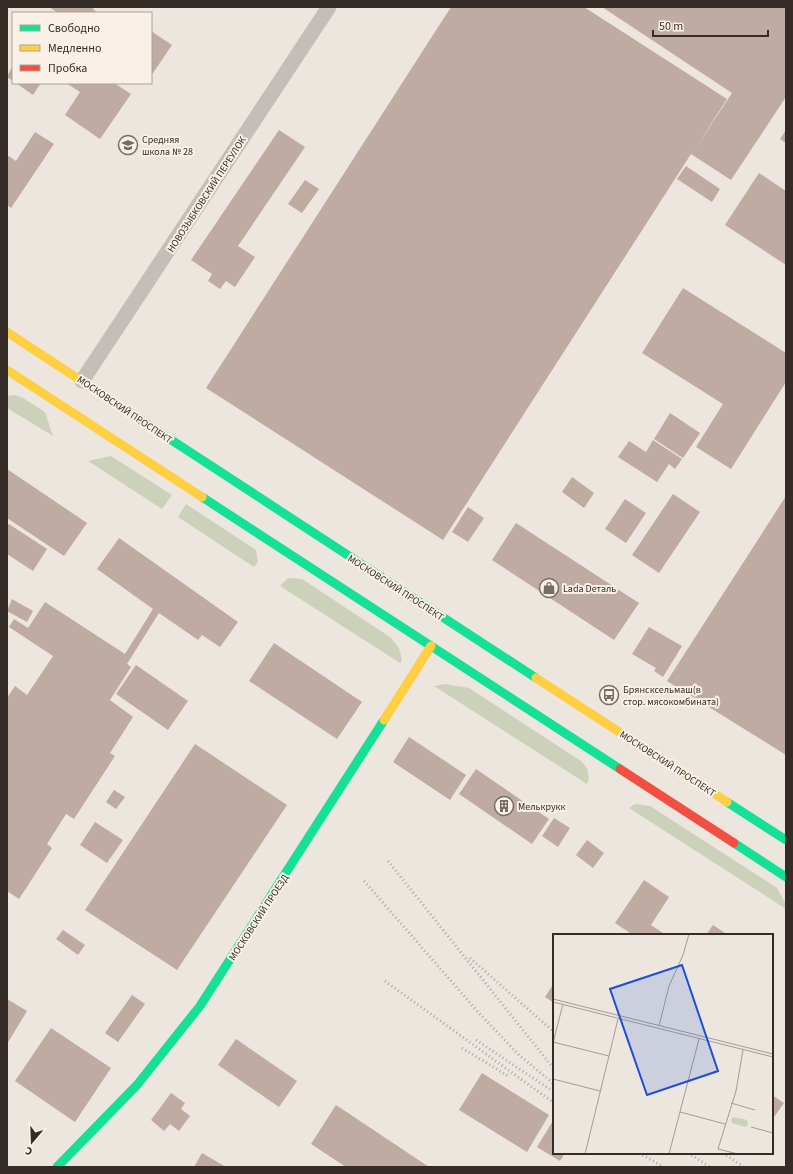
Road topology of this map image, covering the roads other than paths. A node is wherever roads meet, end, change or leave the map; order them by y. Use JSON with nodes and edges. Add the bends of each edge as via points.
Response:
{"nodes":[{"id":1,"x":329,"y":7,"type":"edge"},
{"id":2,"x":7,"y":332,"type":"edge"},
{"id":3,"x":7,"y":370,"type":"edge"},
{"id":4,"x":77,"y":390,"type":"junction"},
{"id":5,"x":65,"y":408,"type":"junction"},
{"id":6,"x":431,"y":646,"type":"junction"},
{"id":7,"x":786,"y":840,"type":"edge"},
{"id":8,"x":786,"y":877,"type":"edge"},
{"id":9,"x":57,"y":1167,"type":"edge"}],
"edges":[{"from":1,"to":4,"type":"street","name":"НОВОЗЫБКОВСКИЙ ПЕРЕУЛОК"},
{"from":2,"to":4,"type":"main road","name":"МОСКОВСКИЙ ПРОСПЕКТ"},
{"from":3,"to":5,"type":"main road"},
{"from":4,"to":5,"type":"main road"},
{"from":4,"to":7,"type":"main road","name":"МОСКОВСКИЙ ПРОСПЕКТ","via":[[255,496]]},
{"from":5,"to":6,"type":"main road"},
{"from":6,"to":8,"type":"main road"},
{"from":6,"to":9,"type":"main road","name":"МОСКОВСКИЙ ПРОЕЗД","via":[[200,1006],[137,1085]]}]}
